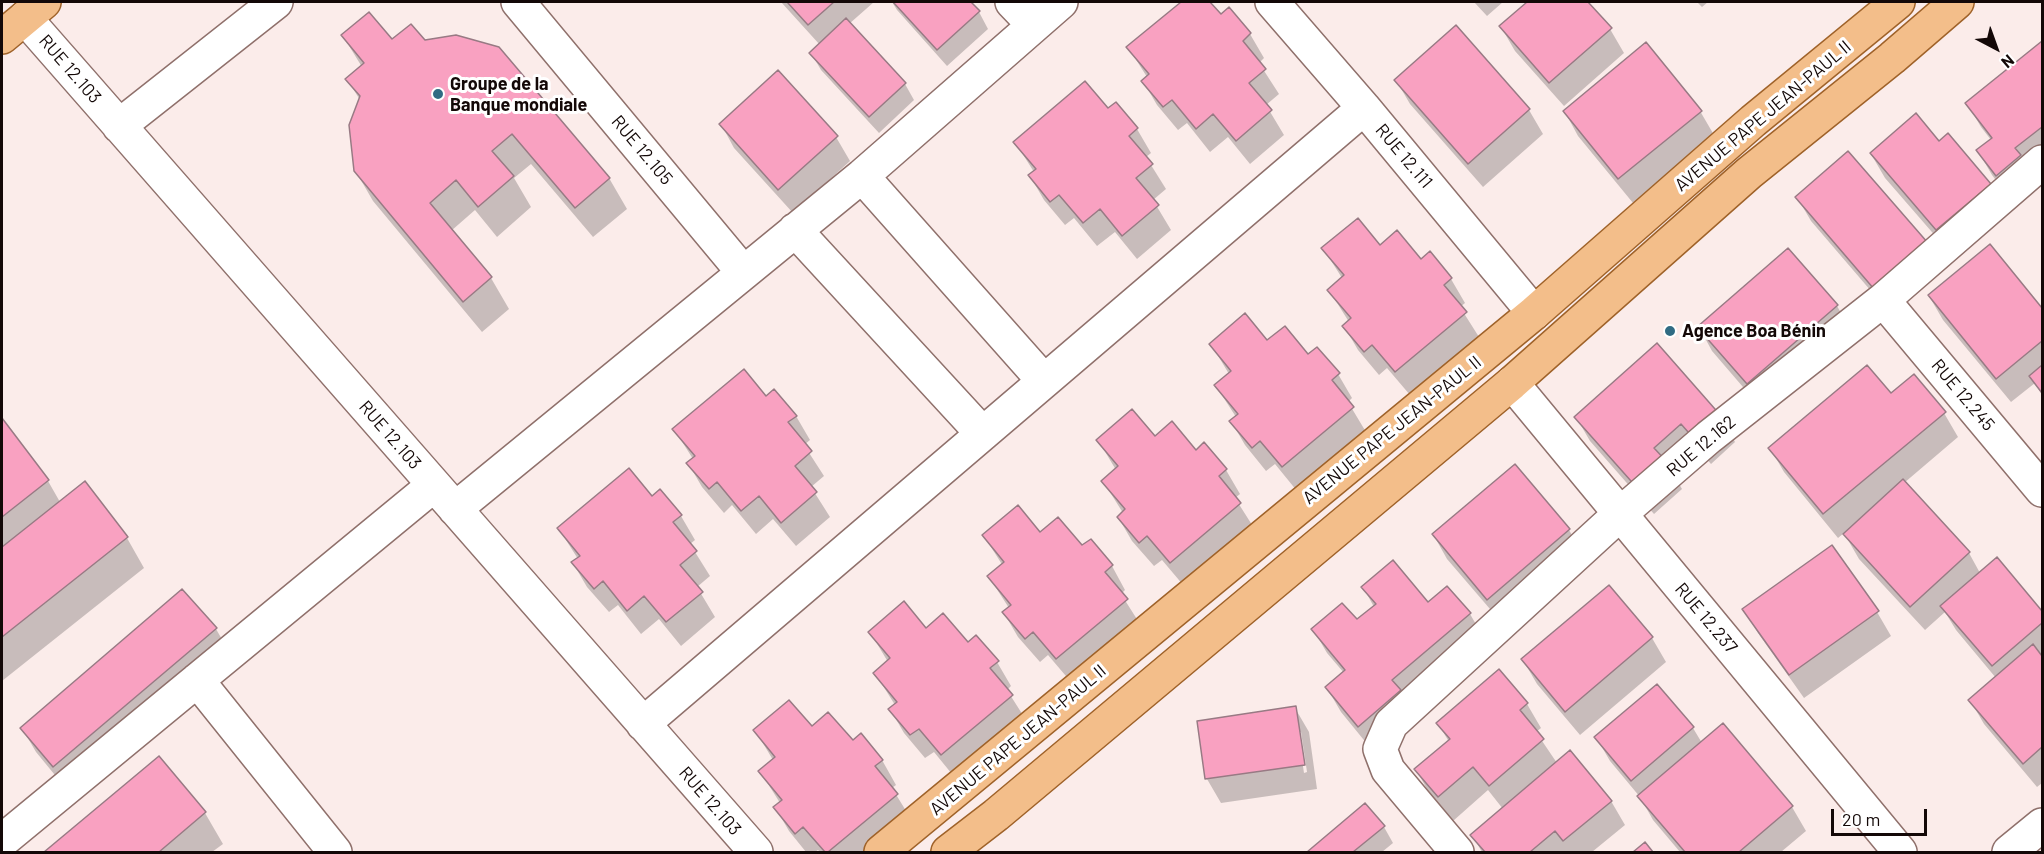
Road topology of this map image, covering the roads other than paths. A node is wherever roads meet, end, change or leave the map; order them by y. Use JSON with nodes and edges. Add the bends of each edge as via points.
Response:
{"nodes":[{"id":1,"x":276,"y":2,"type":"edge"},
{"id":2,"x":518,"y":2,"type":"edge"},
{"id":3,"x":1012,"y":2,"type":"edge"},
{"id":4,"x":1061,"y":2,"type":"edge"},
{"id":5,"x":1272,"y":2,"type":"edge"},
{"id":6,"x":1898,"y":2,"type":"edge"},
{"id":7,"x":1957,"y":2,"type":"edge"},
{"id":8,"x":24,"y":19,"type":"edge"},
{"id":9,"x":1034,"y":25,"type":"junction"},
{"id":10,"x":1364,"y":108,"type":"junction"},
{"id":11,"x":119,"y":126,"type":"junction"},
{"id":12,"x":2043,"y":162,"type":"edge"},
{"id":13,"x":862,"y":176,"type":"junction"},
{"id":14,"x":795,"y":230,"type":"junction"},
{"id":15,"x":743,"y":272,"type":"junction"},
{"id":16,"x":1883,"y":300,"type":"junction"},
{"id":17,"x":1534,"y":313,"type":"junction"},
{"id":18,"x":1044,"y":381,"type":"junction"},
{"id":19,"x":1512,"y":383,"type":"junction"},
{"id":20,"x":982,"y":433,"type":"junction"},
{"id":21,"x":2043,"y":490,"type":"edge"},
{"id":22,"x":444,"y":497,"type":"junction"},
{"id":23,"x":1620,"y":514,"type":"junction"},
{"id":24,"x":197,"y":680,"type":"junction"},
{"id":25,"x":643,"y":724,"type":"junction"},
{"id":26,"x":2043,"y":825,"type":"edge"},
{"id":27,"x":2,"y":841,"type":"edge"},
{"id":28,"x":335,"y":852,"type":"edge"},
{"id":29,"x":756,"y":852,"type":"edge"},
{"id":30,"x":881,"y":852,"type":"edge"},
{"id":31,"x":948,"y":852,"type":"edge"},
{"id":32,"x":1457,"y":852,"type":"edge"},
{"id":33,"x":1900,"y":852,"type":"edge"},
{"id":34,"x":2009,"y":852,"type":"edge"}],
"edges":[{"from":1,"to":11,"type":"street"},
{"from":2,"to":15,"type":"street","name":"RUE 12.105"},
{"from":3,"to":9,"type":"street"},
{"from":4,"to":9,"type":"street"},
{"from":5,"to":10,"type":"street","name":"RUE 12.111"},
{"from":6,"to":17,"type":"main road","name":"AVENUE PAPE JEAN-PAUL II","via":[[1754,121]]},
{"from":7,"to":19,"type":"main road","name":"AVENUE PAPE JEAN-PAUL II","via":[[1749,173]]},
{"from":8,"to":11,"type":"street","name":"RUE 12.103"},
{"from":9,"to":13,"type":"street"},
{"from":10,"to":17,"type":"street","name":"RUE 12.111"},
{"from":10,"to":18,"type":"street"},
{"from":11,"to":22,"type":"street","name":"RUE 12.103"},
{"from":12,"to":16,"type":"street","name":"RUE 12.162"},
{"from":13,"to":14,"type":"street"},
{"from":13,"to":18,"type":"street"},
{"from":14,"to":15,"type":"street"},
{"from":14,"to":20,"type":"street"},
{"from":15,"to":22,"type":"street"},
{"from":16,"to":21,"type":"street","name":"RUE 12.245"},
{"from":16,"to":23,"type":"street","name":"RUE 12.162","via":[[1709,437]]},
{"from":17,"to":30,"type":"main road","name":"AVENUE PAPE JEAN-PAUL II"},
{"from":18,"to":20,"type":"street"},
{"from":19,"to":23,"type":"street","name":"RUE 12.237"},
{"from":19,"to":31,"type":"main road","name":"AVENUE PAPE JEAN-PAUL II"},
{"from":20,"to":25,"type":"street"},
{"from":22,"to":24,"type":"street"},
{"from":22,"to":25,"type":"street","name":"RUE 12.103"},
{"from":23,"to":32,"type":"street","name":"RUE 12.162","via":[[1391,724],[1380,749],[1388,770]]},
{"from":23,"to":33,"type":"street","name":"RUE 12.237"},
{"from":24,"to":27,"type":"street"},
{"from":24,"to":28,"type":"street"},
{"from":25,"to":29,"type":"street","name":"RUE 12.103"},
{"from":26,"to":34,"type":"street"}]}
